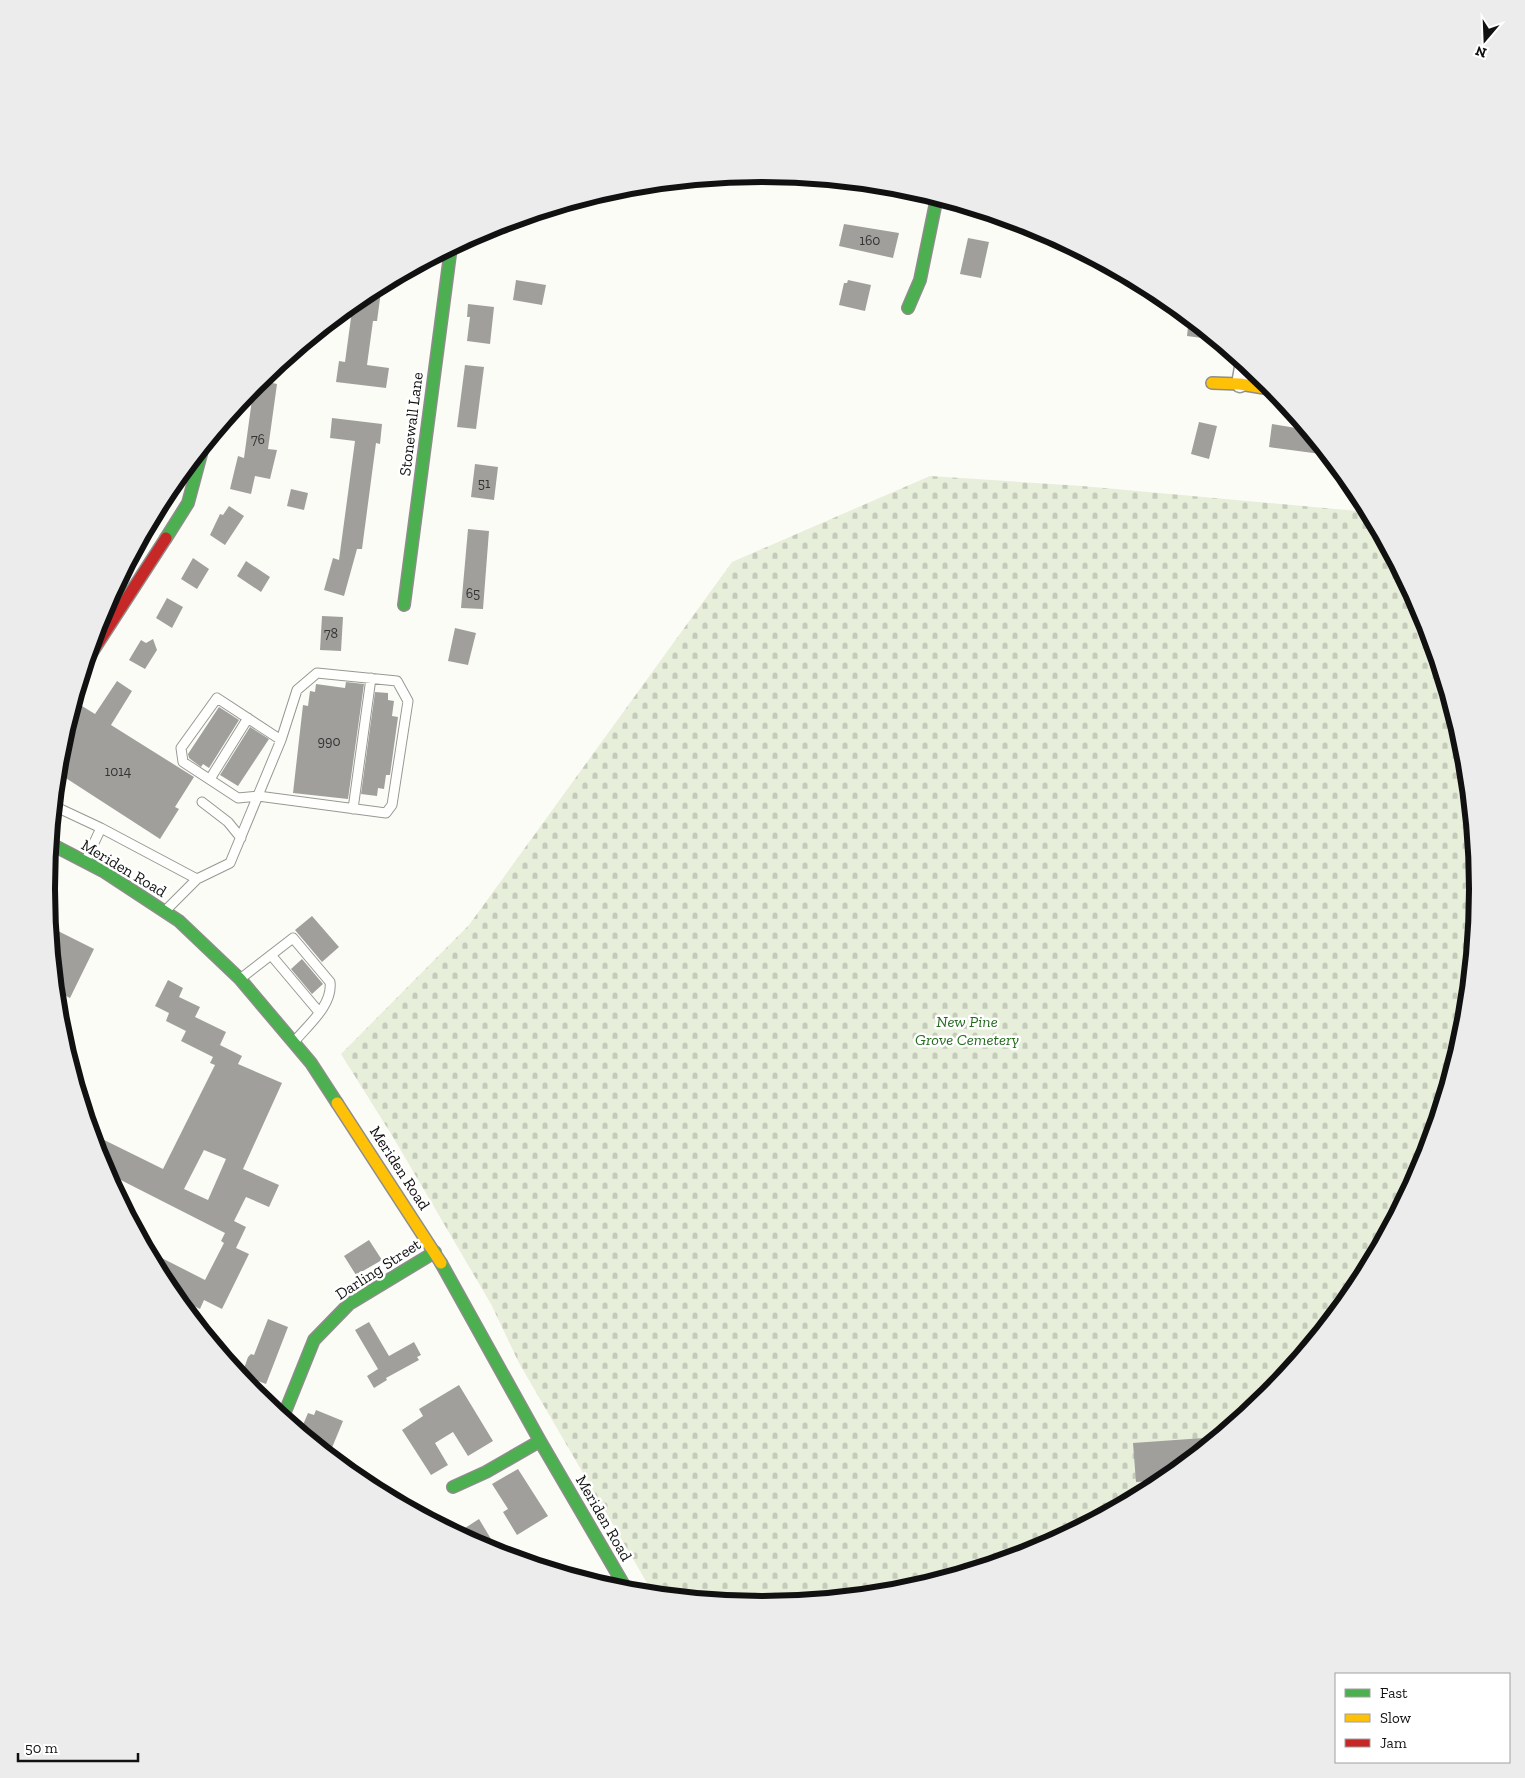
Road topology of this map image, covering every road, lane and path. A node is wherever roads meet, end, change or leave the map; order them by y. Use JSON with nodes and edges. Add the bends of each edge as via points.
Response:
{"nodes":[{"id":1,"x":936,"y":203,"type":"edge"},
{"id":2,"x":450,"y":254,"type":"edge"},
{"id":3,"x":908,"y":308,"type":"dead end"},
{"id":4,"x":1243,"y":370,"type":"edge"},
{"id":5,"x":1212,"y":383,"type":"dead end"},
{"id":6,"x":1240,"y":384,"type":"junction"},
{"id":7,"x":1262,"y":388,"type":"edge"},
{"id":8,"x":200,"y":460,"type":"edge"},
{"id":9,"x":404,"y":605,"type":"dead end"},
{"id":10,"x":102,"y":636,"type":"edge"},
{"id":11,"x":371,"y":678,"type":"junction"},
{"id":12,"x":248,"y":718,"type":"junction"},
{"id":13,"x":281,"y":740,"type":"junction"},
{"id":14,"x":210,"y":779,"type":"junction"},
{"id":15,"x":258,"y":796,"type":"junction"},
{"id":16,"x":202,"y":802,"type":"dead end"},
{"id":17,"x":60,"y":809,"type":"edge"},
{"id":18,"x":353,"y":809,"type":"junction"},
{"id":19,"x":101,"y":828,"type":"junction"},
{"id":20,"x":241,"y":838,"type":"junction"},
{"id":21,"x":57,"y":847,"type":"edge"},
{"id":22,"x":85,"y":862,"type":"junction"},
{"id":23,"x":197,"y":879,"type":"junction"},
{"id":24,"x":164,"y":911,"type":"junction"},
{"id":25,"x":271,"y":955,"type":"junction"},
{"id":26,"x":240,"y":979,"type":"junction"},
{"id":27,"x":318,"y":1012,"type":"junction"},
{"id":28,"x":294,"y":1042,"type":"junction"},
{"id":29,"x":435,"y":1252,"type":"junction"},
{"id":30,"x":285,"y":1410,"type":"edge"},
{"id":31,"x":540,"y":1442,"type":"junction"},
{"id":32,"x":453,"y":1487,"type":"dead end"},
{"id":33,"x":623,"y":1583,"type":"edge"}],
"edges":[{"from":1,"to":3,"type":"street","via":[[920,280]]},
{"from":2,"to":9,"type":"street","name":"Stonewall Lane"},
{"from":4,"to":6,"type":"street"},
{"from":5,"to":6,"type":"street"},
{"from":6,"to":7,"type":"street"},
{"from":8,"to":10,"type":"street","via":[[188,503]]},
{"from":11,"to":13,"type":"lane","via":[[317,673],[297,690]]},
{"from":11,"to":18,"type":"lane"},
{"from":11,"to":18,"type":"lane","via":[[397,680],[408,701],[392,805],[386,813]]},
{"from":12,"to":13,"type":"lane"},
{"from":12,"to":14,"type":"lane"},
{"from":12,"to":14,"type":"lane","via":[[217,698],[181,748],[183,762]]},
{"from":13,"to":15,"type":"lane"},
{"from":14,"to":15,"type":"lane","via":[[238,798]]},
{"from":15,"to":18,"type":"lane"},
{"from":15,"to":20,"type":"lane"},
{"from":16,"to":20,"type":"lane","via":[[228,822]]},
{"from":17,"to":19,"type":"lane"},
{"from":19,"to":22,"type":"lane"},
{"from":19,"to":23,"type":"lane"},
{"from":20,"to":23,"type":"lane","via":[[230,863]]},
{"from":21,"to":22,"type":"street","name":"Meriden Road"},
{"from":22,"to":24,"type":"street","name":"Meriden Road"},
{"from":23,"to":24,"type":"lane"},
{"from":24,"to":26,"type":"street","name":"Meriden Road","via":[[202,941]]},
{"from":25,"to":26,"type":"lane"},
{"from":25,"to":27,"type":"lane"},
{"from":25,"to":27,"type":"lane","via":[[293,938],[330,982],[328,998]]},
{"from":26,"to":28,"type":"street","name":"Meriden Road"},
{"from":27,"to":28,"type":"lane"},
{"from":28,"to":29,"type":"street","name":"Meriden Road","via":[[330,1091]]},
{"from":29,"to":30,"type":"street","name":"Darling Street","via":[[349,1304],[314,1340]]},
{"from":29,"to":31,"type":"street","name":"Meriden Road"},
{"from":31,"to":32,"type":"street"},
{"from":31,"to":33,"type":"street","name":"Meriden Road"}]}
